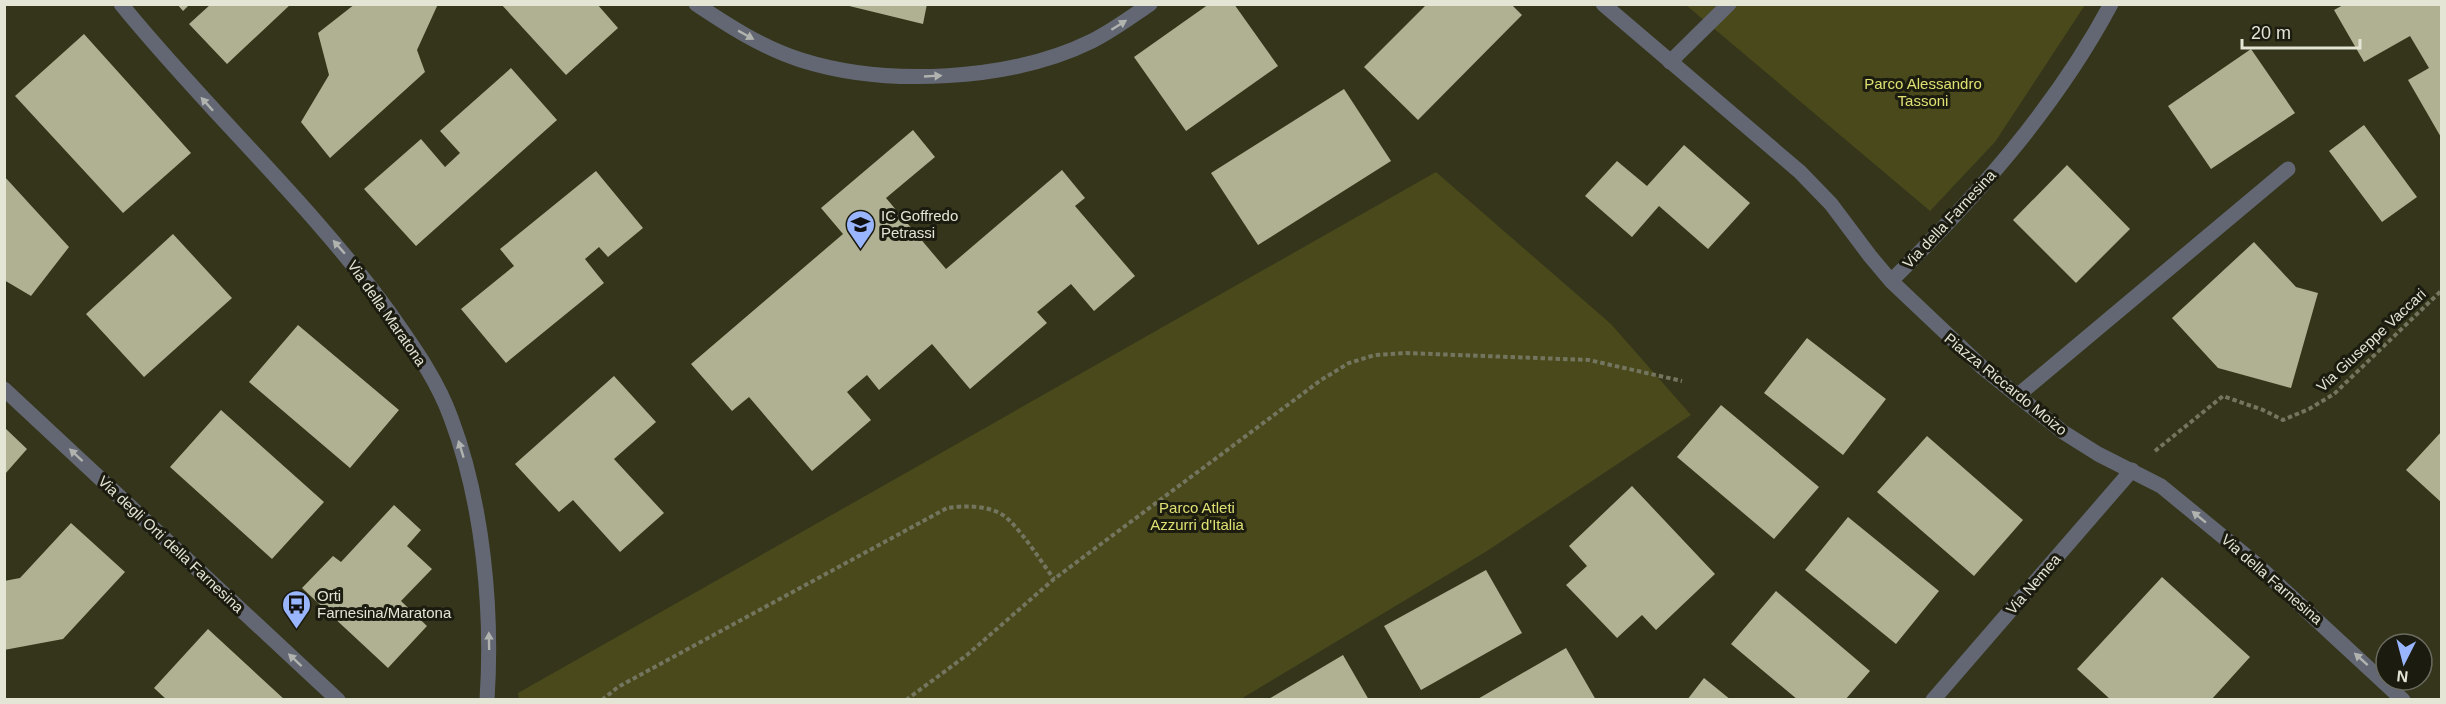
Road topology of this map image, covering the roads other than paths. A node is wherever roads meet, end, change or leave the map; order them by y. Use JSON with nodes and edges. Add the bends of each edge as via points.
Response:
{"nodes":[{"id":1,"x":121,"y":4,"type":"edge"},
{"id":2,"x":696,"y":4,"type":"edge"},
{"id":3,"x":1150,"y":4,"type":"edge"},
{"id":4,"x":1603,"y":4,"type":"edge"},
{"id":5,"x":1729,"y":4,"type":"edge"},
{"id":6,"x":2111,"y":4,"type":"edge"},
{"id":7,"x":1670,"y":62,"type":"junction"},
{"id":8,"x":2288,"y":169,"type":"dead end"},
{"id":9,"x":1891,"y":281,"type":"junction"},
{"id":10,"x":4,"y":389,"type":"edge"},
{"id":11,"x":2017,"y":396,"type":"junction"},
{"id":12,"x":2132,"y":470,"type":"junction"},
{"id":13,"x":338,"y":699,"type":"edge"},
{"id":14,"x":487,"y":699,"type":"edge"},
{"id":15,"x":1933,"y":699,"type":"edge"},
{"id":16,"x":2403,"y":699,"type":"edge"}],
"edges":[{"from":14,"to":1,"type":"street","name":"Via della Maratona","one_way":true,"via":[[488,612],[481,544],[467,469],[436,385],[352,262]]},
{"from":2,"to":3,"type":"street","one_way":true,"via":[[753,39],[800,59],[847,70],[908,77],[1000,69],[1053,56],[1092,41]]},
{"from":4,"to":7,"type":"street","name":"Via della Farnesina"},
{"from":5,"to":7,"type":"street"},
{"from":6,"to":9,"type":"street","name":"Via della Farnesina","via":[[2022,140]]},
{"from":7,"to":9,"type":"street","name":"Via della Farnesina","via":[[1814,185]]},
{"from":8,"to":11,"type":"street"},
{"from":9,"to":11,"type":"street","name":"Piazza Riccardo Moizo","via":[[1951,340]]},
{"from":13,"to":10,"type":"street","name":"Via degli Orti della Farnesina","one_way":true},
{"from":11,"to":12,"type":"street","name":"Piazza Riccardo Moizo","via":[[2063,432]]},
{"from":12,"to":15,"type":"street","name":"Via Nemea"},
{"from":16,"to":12,"type":"street","name":"Via della Farnesina","one_way":true,"via":[[2255,563],[2161,486]]}]}
